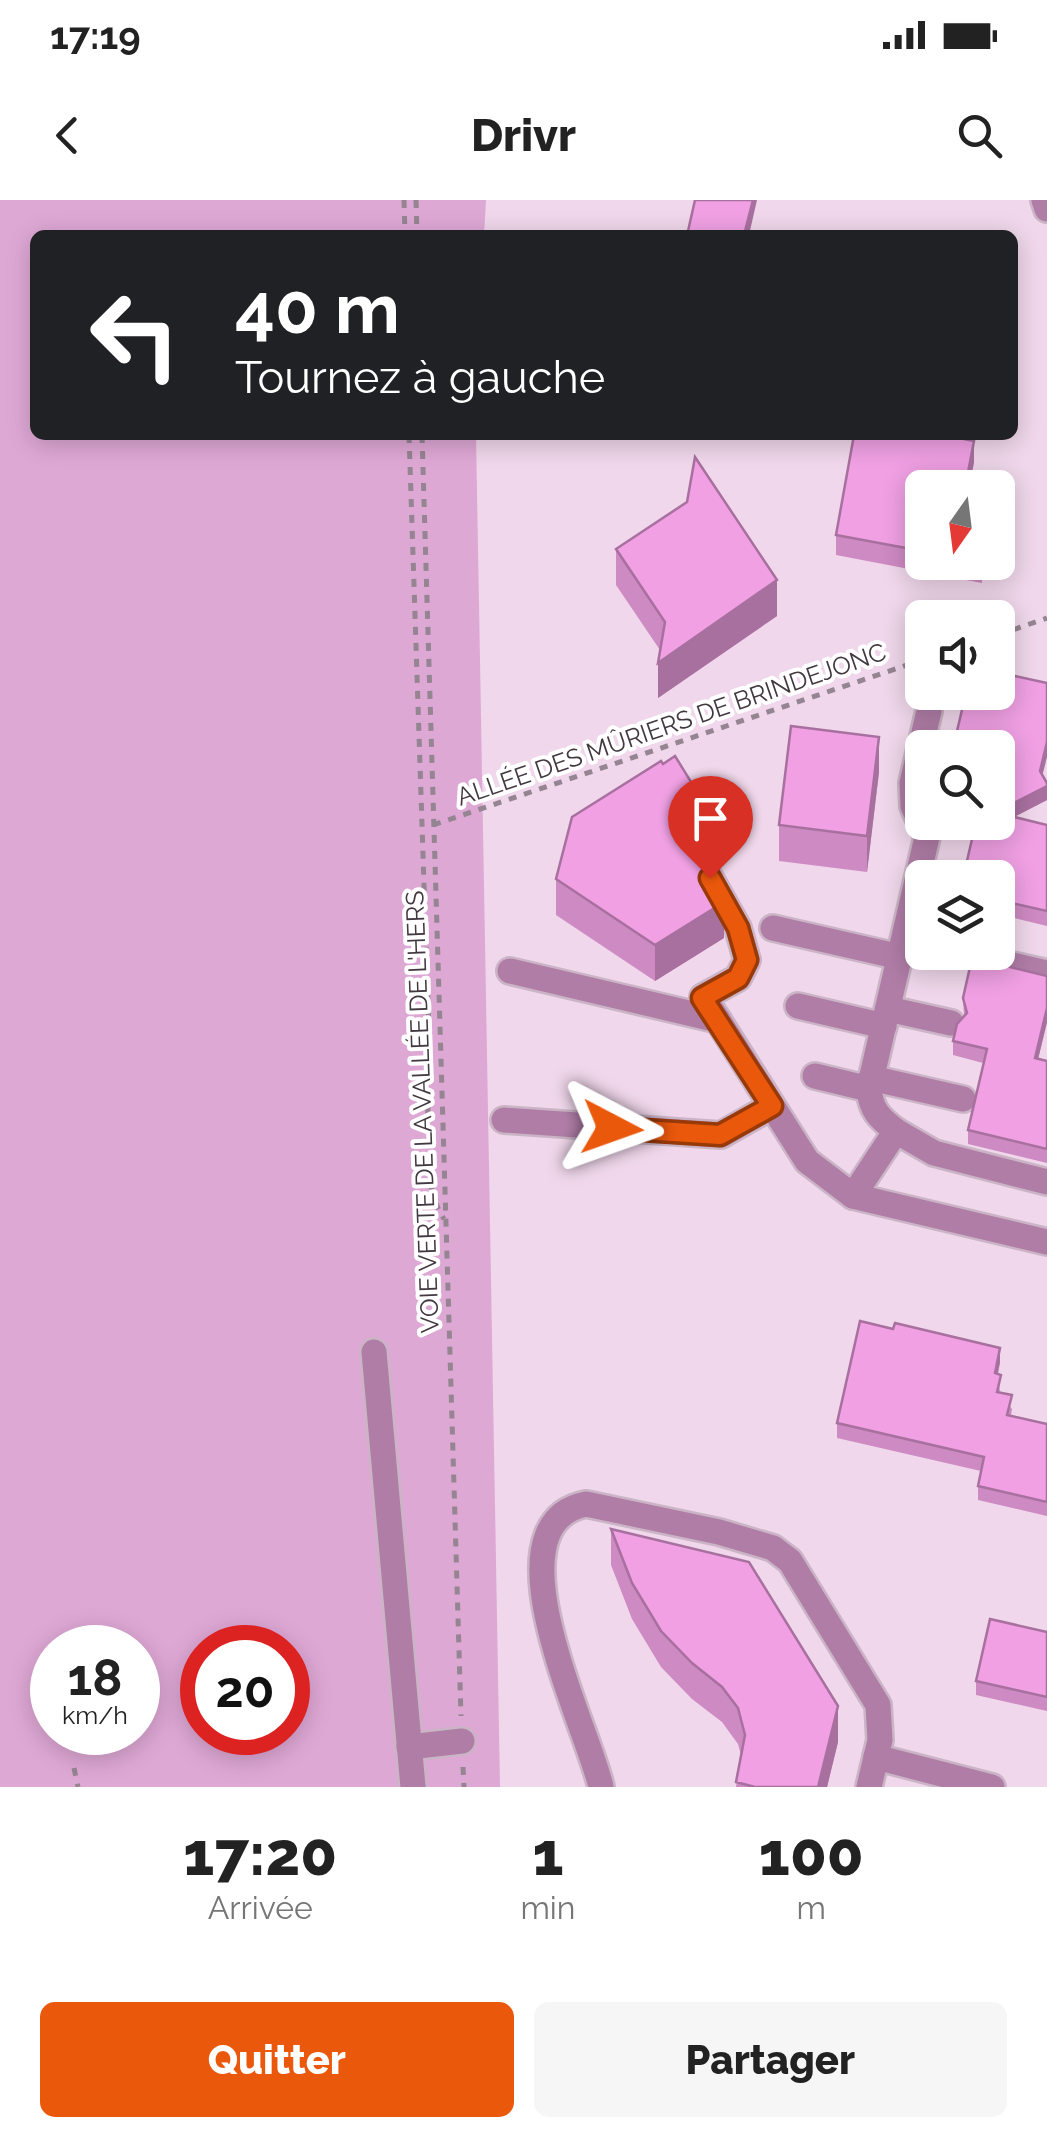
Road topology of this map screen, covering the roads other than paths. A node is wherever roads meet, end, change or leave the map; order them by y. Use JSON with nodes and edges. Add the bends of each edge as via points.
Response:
{"nodes":[{"id":1,"x":1044,"y":200,"type":"edge"},
{"id":2,"x":1047,"y":208,"type":"edge"},
{"id":3,"x":929,"y":711,"type":"dead end"},
{"id":4,"x":923,"y":860,"type":"edge"},
{"id":5,"x":710,"y":878,"type":"edge"},
{"id":6,"x":773,"y":928,"type":"dead end"},
{"id":7,"x":905,"y":946,"type":"edge"},
{"id":8,"x":905,"y":959,"type":"edge"},
{"id":9,"x":1015,"y":966,"type":"edge"},
{"id":10,"x":510,"y":971,"type":"dead end"},
{"id":11,"x":1047,"y":974,"type":"edge"},
{"id":12,"x":798,"y":1006,"type":"dead end"},
{"id":13,"x":886,"y":1018,"type":"junction"},
{"id":14,"x":718,"y":1020,"type":"junction"},
{"id":15,"x":951,"y":1024,"type":"dead end"},
{"id":16,"x":815,"y":1076,"type":"dead end"},
{"id":17,"x":870,"y":1083,"type":"junction"},
{"id":18,"x":963,"y":1100,"type":"dead end"},
{"id":19,"x":772,"y":1106,"type":"junction"},
{"id":20,"x":504,"y":1120,"type":"dead end"},
{"id":21,"x":896,"y":1131,"type":"junction"},
{"id":22,"x":1047,"y":1182,"type":"edge"},
{"id":23,"x":853,"y":1196,"type":"junction"},
{"id":24,"x":1047,"y":1242,"type":"edge"},
{"id":25,"x":374,"y":1352,"type":"dead end"},
{"id":26,"x":462,"y":1741,"type":"road end"},
{"id":27,"x":408,"y":1747,"type":"junction"},
{"id":28,"x":876,"y":1757,"type":"junction"},
{"id":29,"x":412,"y":1787,"type":"edge"},
{"id":30,"x":601,"y":1787,"type":"edge"},
{"id":31,"x":869,"y":1787,"type":"edge"},
{"id":32,"x":992,"y":1787,"type":"edge"}],
"edges":[{"from":1,"to":2,"type":"street"},
{"from":3,"to":4,"type":"street","via":[[912,783],[913,806],[927,837]]},
{"from":5,"to":14,"type":"street","via":[[747,960],[738,978],[702,998]]},
{"from":6,"to":7,"type":"street"},
{"from":8,"to":13,"type":"street"},
{"from":9,"to":11,"type":"street"},
{"from":10,"to":14,"type":"street"},
{"from":12,"to":13,"type":"street"},
{"from":13,"to":15,"type":"street"},
{"from":13,"to":17,"type":"street"},
{"from":14,"to":19,"type":"street"},
{"from":16,"to":17,"type":"street"},
{"from":17,"to":18,"type":"street"},
{"from":17,"to":21,"type":"street","via":[[870,1104]]},
{"from":19,"to":20,"type":"street","via":[[720,1135]]},
{"from":19,"to":23,"type":"street","via":[[807,1161]]},
{"from":21,"to":22,"type":"street","via":[[934,1153]]},
{"from":21,"to":23,"type":"street"},
{"from":23,"to":24,"type":"street"},
{"from":25,"to":27,"type":"street"},
{"from":26,"to":27,"type":"street"},
{"from":27,"to":29,"type":"street"},
{"from":28,"to":30,"type":"street","via":[[878,1705],[790,1561],[765,1545],[597,1504],[576,1506],[556,1518],[546,1544],[546,1618]]},
{"from":28,"to":31,"type":"street"},
{"from":28,"to":32,"type":"street"}]}
